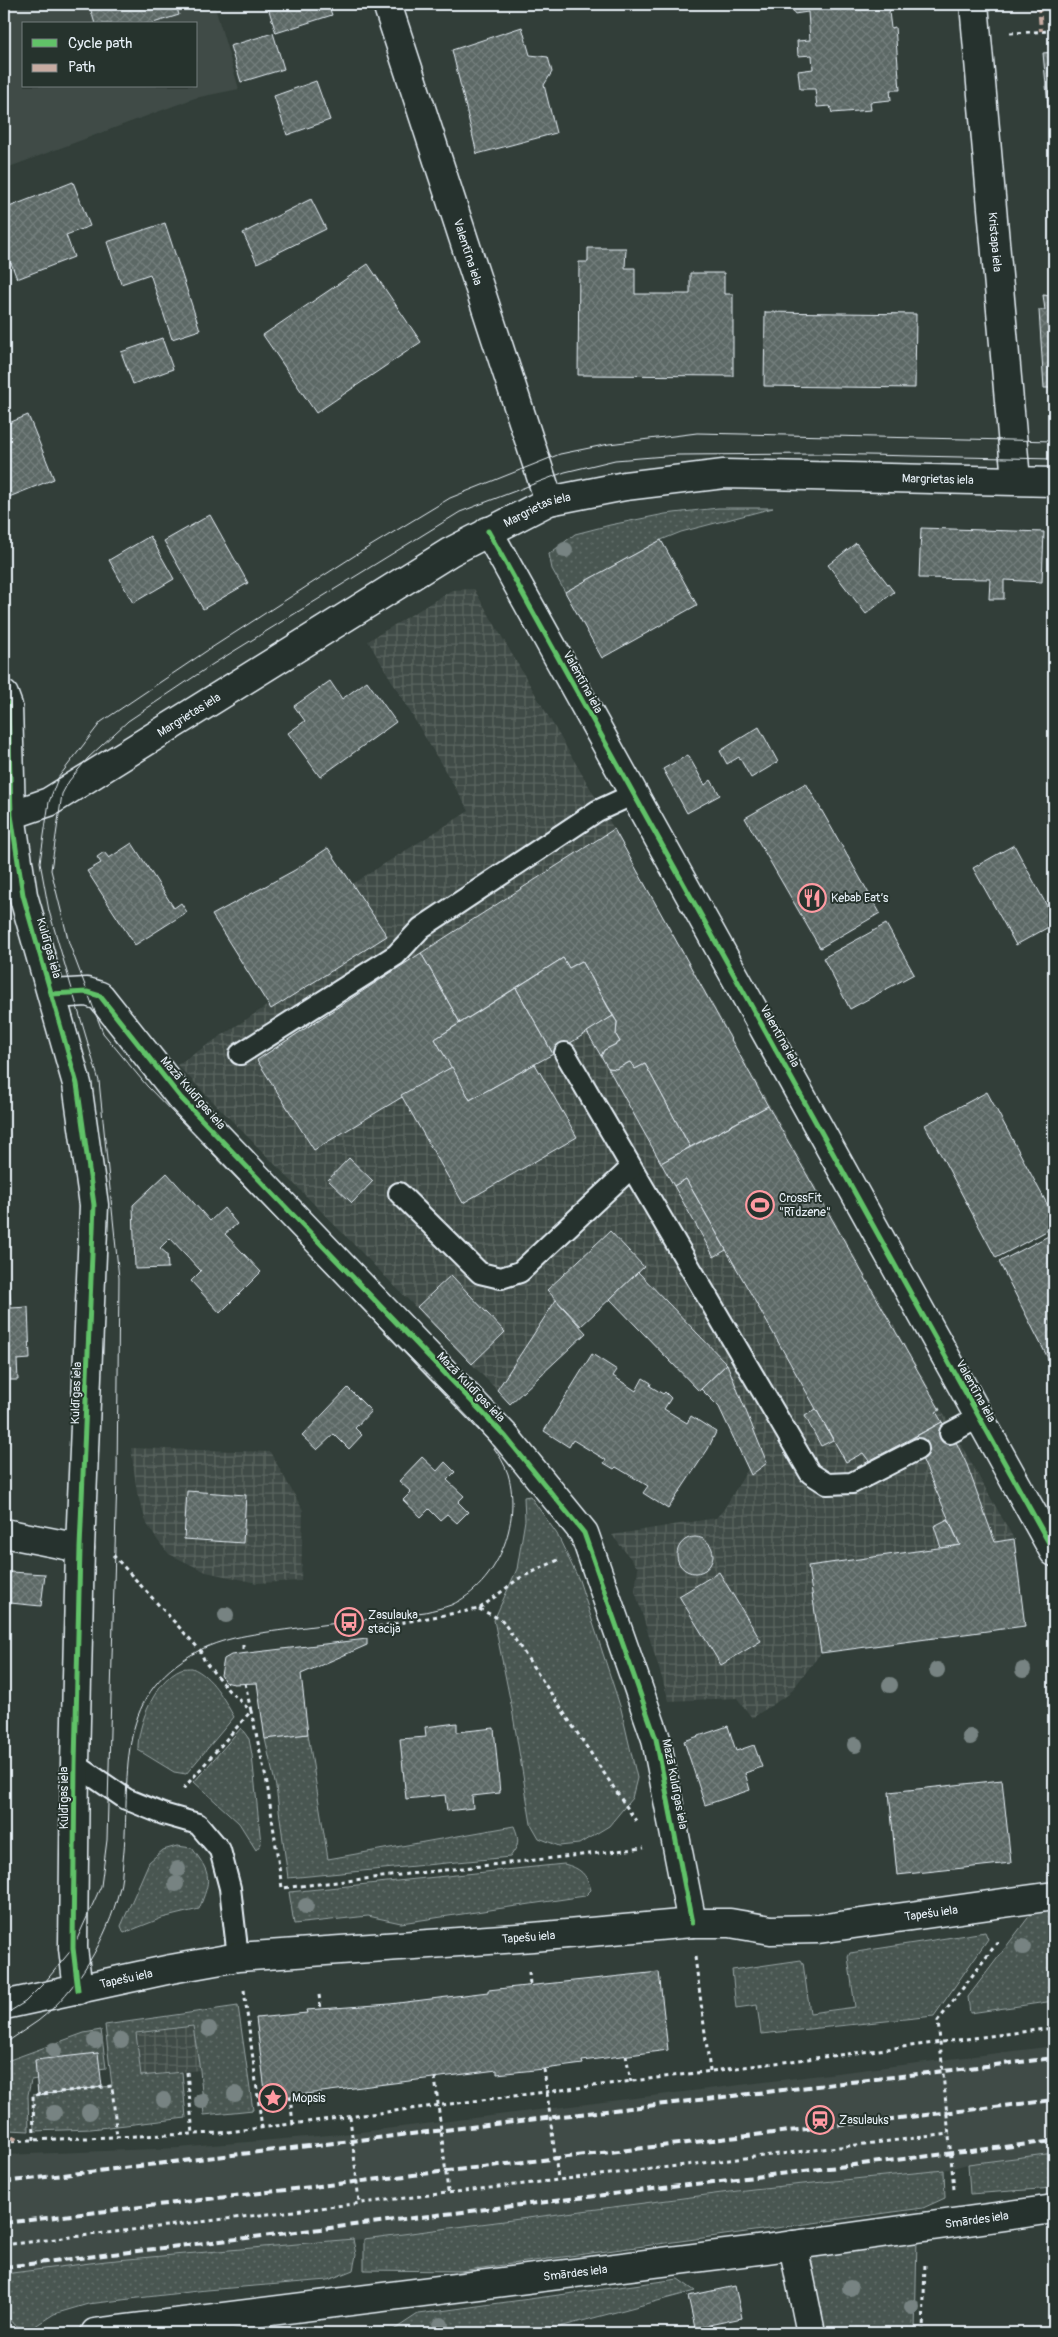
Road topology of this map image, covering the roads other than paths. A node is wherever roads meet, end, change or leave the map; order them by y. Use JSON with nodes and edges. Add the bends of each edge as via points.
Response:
{"nodes":[{"id":1,"x":387,"y":4,"type":"edge"},
{"id":2,"x":974,"y":4,"type":"edge"},
{"id":3,"x":1016,"y":480,"type":"junction"},
{"id":4,"x":1054,"y":482,"type":"edge"},
{"id":5,"x":549,"y":501,"type":"junction"},
{"id":6,"x":488,"y":531,"type":"junction"},
{"id":7,"x":4,"y":695,"type":"edge"},
{"id":8,"x":634,"y":794,"type":"junction"},
{"id":9,"x":7,"y":813,"type":"edge"},
{"id":10,"x":52,"y":994,"type":"junction"},
{"id":11,"x":565,"y":1053,"type":"dead end"},
{"id":12,"x":240,"y":1054,"type":"dead end"},
{"id":13,"x":631,"y":1168,"type":"junction"},
{"id":14,"x":399,"y":1193,"type":"dead end"},
{"id":15,"x":980,"y":1418,"type":"junction"},
{"id":16,"x":950,"y":1433,"type":"dead end"},
{"id":17,"x":918,"y":1449,"type":"dead end"},
{"id":18,"x":4,"y":1533,"type":"edge"},
{"id":19,"x":80,"y":1548,"type":"junction"},
{"id":20,"x":1054,"y":1552,"type":"edge"},
{"id":21,"x":75,"y":1764,"type":"junction"},
{"id":22,"x":1054,"y":1896,"type":"edge"},
{"id":23,"x":692,"y":1922,"type":"junction"},
{"id":24,"x":238,"y":1957,"type":"junction"},
{"id":25,"x":78,"y":1990,"type":"junction"},
{"id":26,"x":4,"y":2005,"type":"edge"},
{"id":27,"x":1054,"y":2209,"type":"edge"},
{"id":28,"x":793,"y":2245,"type":"junction"},
{"id":29,"x":95,"y":2333,"type":"edge"},
{"id":30,"x":811,"y":2333,"type":"edge"}],
"edges":[{"from":1,"to":5,"type":"street","name":"Valentīna iela"},
{"from":2,"to":3,"type":"street","name":"Kristapa iela"},
{"from":3,"to":4,"type":"street","name":"Margrietas iela"},
{"from":3,"to":5,"type":"street","name":"Margrietas iela","via":[[724,474],[624,486]]},
{"from":5,"to":6,"type":"street","name":"Margrietas iela"},
{"from":6,"to":8,"type":"street","name":"Valentīna iela"},
{"from":6,"to":9,"type":"street","name":"Margrietas iela","via":[[49,802]]},
{"from":7,"to":9,"type":"street","name":"Kuldīgas iela","via":[[8,706]]},
{"from":8,"to":12,"type":"lane","via":[[597,811],[421,928],[396,955]]},
{"from":8,"to":15,"type":"street","name":"Valentīna iela"},
{"from":9,"to":10,"type":"street","name":"Kuldīgas iela","via":[[23,895]]},
{"from":10,"to":19,"type":"street","name":"Kuldīgas iela","via":[[77,1084],[94,1205]]},
{"from":10,"to":23,"type":"street","name":"Mazā Kuldīgas iela","via":[[87,992],[100,996],[181,1098],[505,1436],[584,1534],[656,1738]]},
{"from":11,"to":13,"type":"lane"},
{"from":13,"to":14,"type":"lane","via":[[520,1272],[501,1278],[480,1273]]},
{"from":13,"to":17,"type":"lane","via":[[810,1473],[827,1484],[852,1483]]},
{"from":15,"to":16,"type":"lane"},
{"from":15,"to":20,"type":"street","name":"Valentīna iela"},
{"from":18,"to":19,"type":"street"},
{"from":19,"to":21,"type":"street","name":"Kuldīgas iela"},
{"from":21,"to":24,"type":"lane","via":[[126,1799],[198,1824],[220,1850],[230,1888]]},
{"from":21,"to":25,"type":"street","name":"Kuldīgas iela","via":[[74,1948]]},
{"from":22,"to":23,"type":"street","name":"Tapešu iela","via":[[818,1929],[771,1930],[730,1923]]},
{"from":23,"to":24,"type":"street","name":"Tapešu iela","via":[[532,1937]]},
{"from":24,"to":25,"type":"street","name":"Tapešu iela"},
{"from":25,"to":26,"type":"street","name":"Tapešu iela"},
{"from":27,"to":28,"type":"street","name":"Smārdes iela"},
{"from":28,"to":29,"type":"street","name":"Smārdes iela"},
{"from":28,"to":30,"type":"street"}]}
